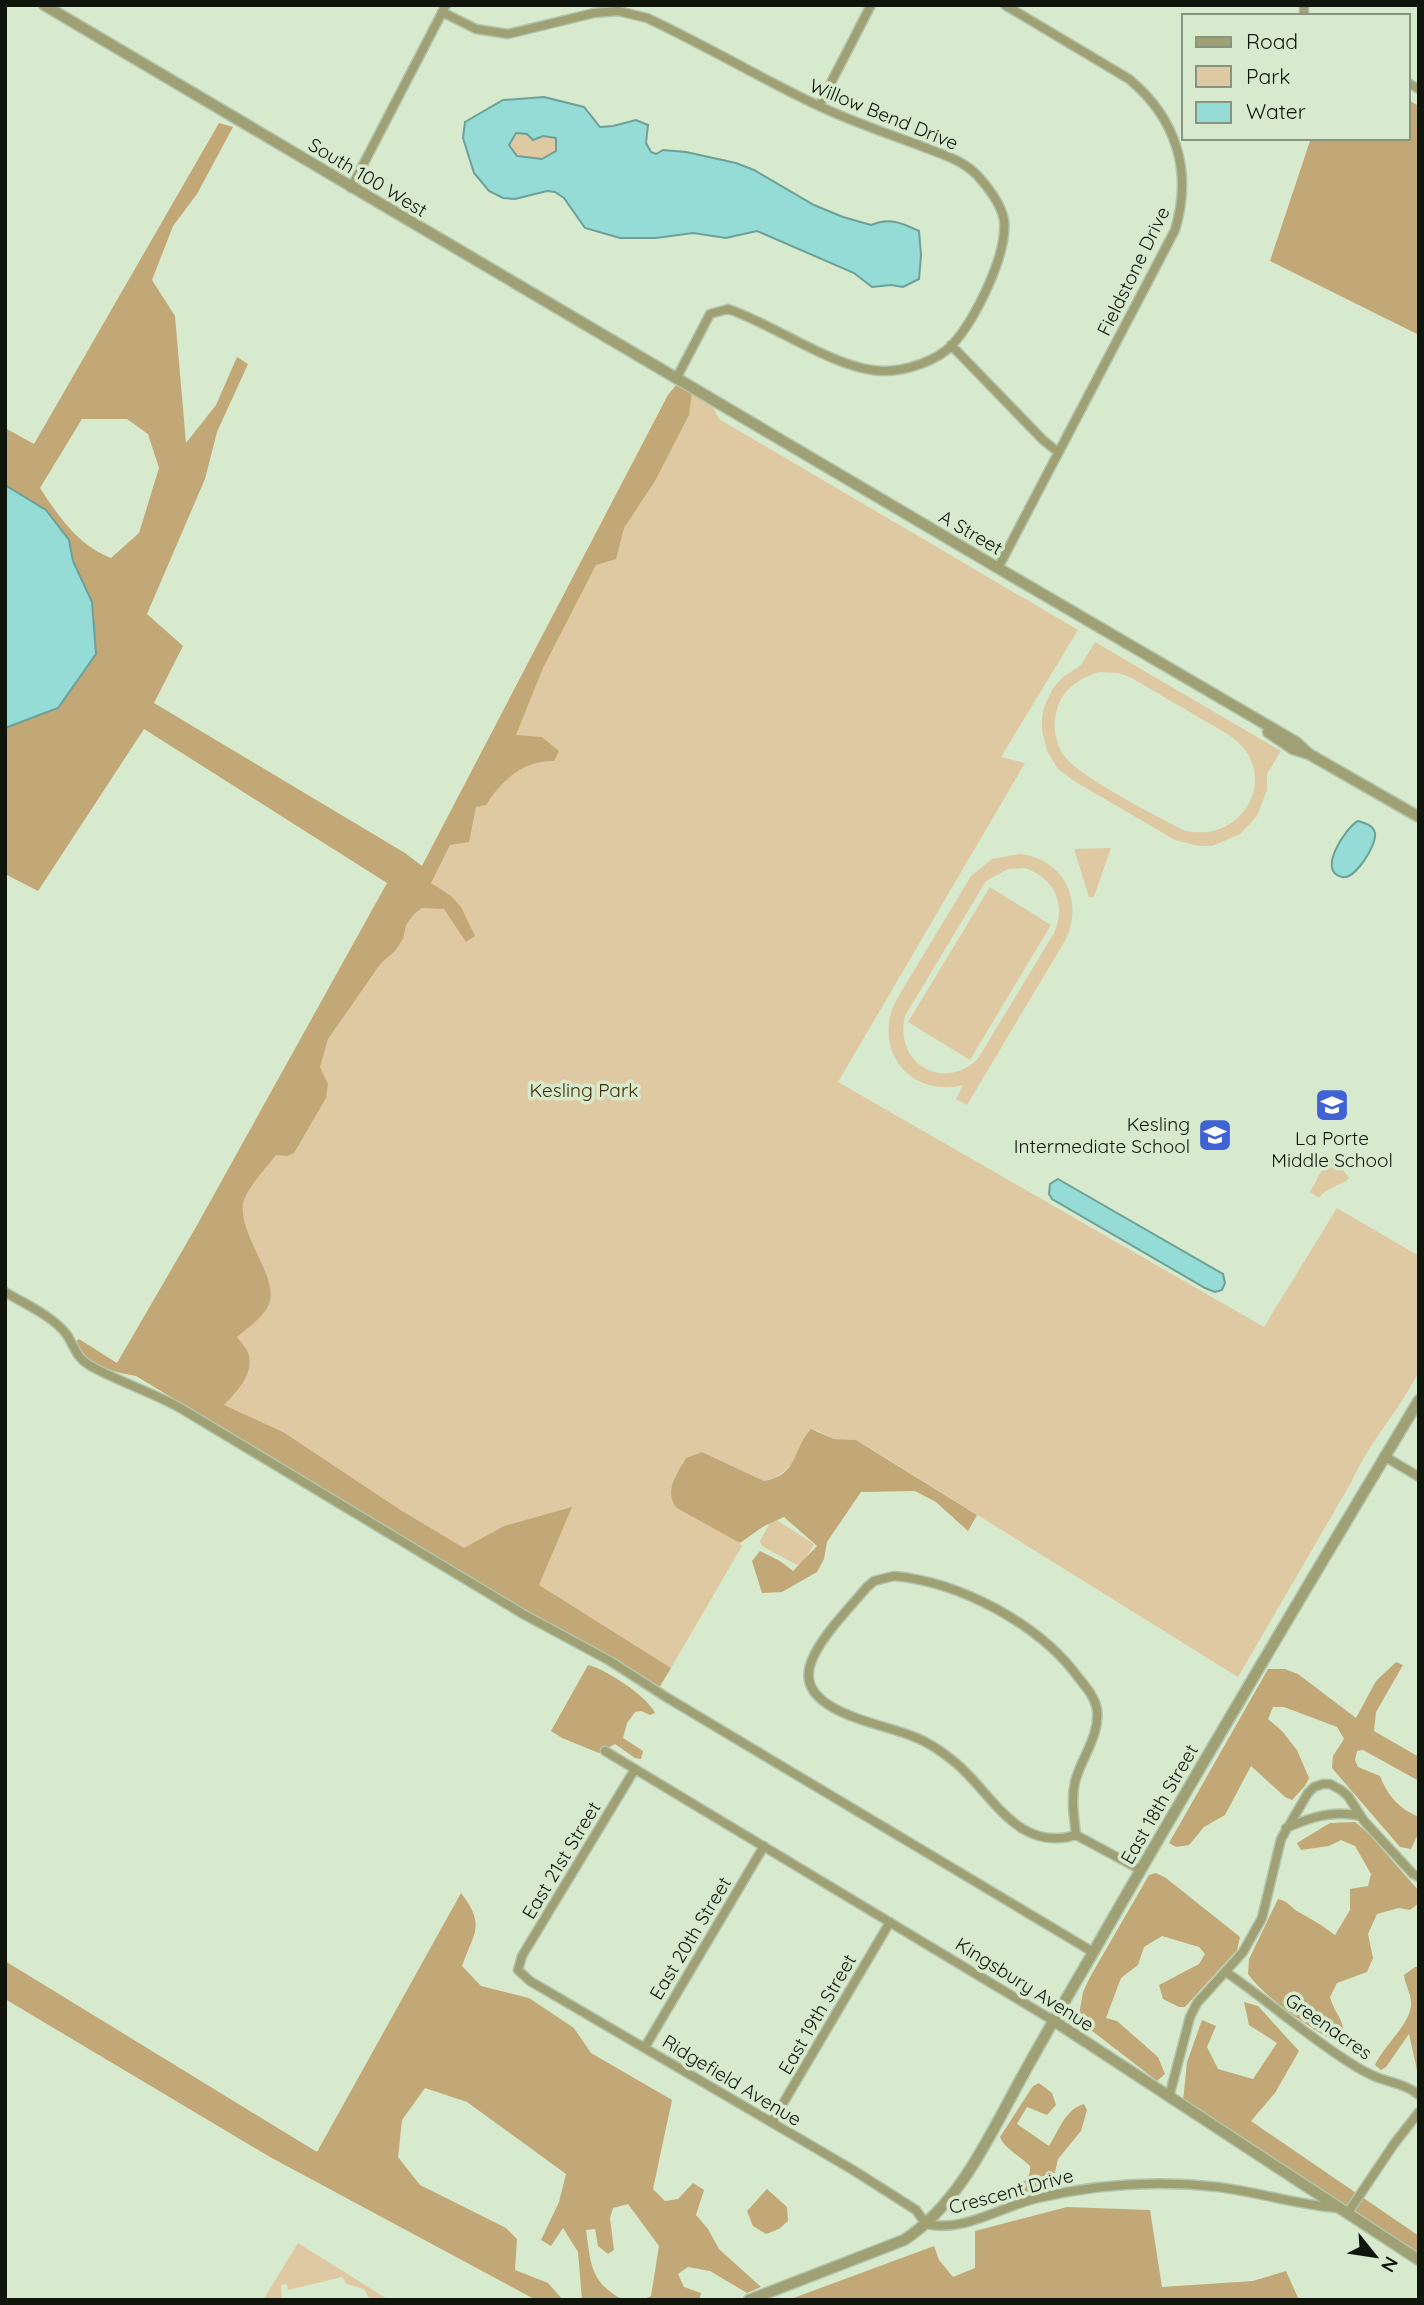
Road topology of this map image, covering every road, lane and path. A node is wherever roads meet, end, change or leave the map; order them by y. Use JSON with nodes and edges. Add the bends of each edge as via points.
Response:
{"nodes":[{"id":1,"x":44,"y":5,"type":"edge"},
{"id":2,"x":871,"y":5,"type":"edge"},
{"id":3,"x":1006,"y":5,"type":"edge"},
{"id":4,"x":444,"y":9,"type":"edge"},
{"id":5,"x":819,"y":106,"type":"junction"},
{"id":6,"x":351,"y":188,"type":"junction"},
{"id":7,"x":951,"y":345,"type":"junction"},
{"id":8,"x":676,"y":379,"type":"junction"},
{"id":9,"x":1058,"y":452,"type":"junction"},
{"id":10,"x":998,"y":568,"type":"junction"},
{"id":11,"x":1419,"y":817,"type":"edge"},
{"id":12,"x":5,"y":1292,"type":"edge"},
{"id":13,"x":1419,"y":1400,"type":"edge"},
{"id":14,"x":1384,"y":1456,"type":"junction"},
{"id":15,"x":1419,"y":1476,"type":"edge"},
{"id":16,"x":606,"y":1751,"type":"dead end"},
{"id":17,"x":635,"y":1769,"type":"junction"},
{"id":18,"x":1360,"y":1816,"type":"junction"},
{"id":19,"x":1286,"y":1828,"type":"junction"},
{"id":20,"x":1076,"y":1835,"type":"junction"},
{"id":21,"x":764,"y":1846,"type":"junction"},
{"id":22,"x":1141,"y":1870,"type":"junction"},
{"id":23,"x":1419,"y":1877,"type":"edge"},
{"id":24,"x":890,"y":1922,"type":"junction"},
{"id":25,"x":1093,"y":1952,"type":"junction"},
{"id":26,"x":518,"y":1970,"type":"joint"},
{"id":27,"x":1226,"y":1972,"type":"junction"},
{"id":28,"x":1054,"y":2021,"type":"junction"},
{"id":29,"x":645,"y":2047,"type":"junction"},
{"id":30,"x":1419,"y":2095,"type":"edge"},
{"id":31,"x":1169,"y":2097,"type":"junction"},
{"id":32,"x":1419,"y":2112,"type":"edge"},
{"id":33,"x":772,"y":2122,"type":"junction"},
{"id":34,"x":1343,"y":2211,"type":"junction"},
{"id":35,"x":926,"y":2224,"type":"junction"},
{"id":36,"x":1419,"y":2260,"type":"edge"},
{"id":37,"x":749,"y":2300,"type":"edge"}],
"edges":[{"from":1,"to":6,"type":"street","name":"South 100 West"},
{"from":2,"to":5,"type":"street"},
{"from":3,"to":9,"type":"street","name":"Fieldstone Drive","via":[[1143,90],[1166,121],[1184,180],[1175,230]]},
{"from":4,"to":5,"type":"street","name":"Willow Bend Drive","via":[[476,29],[508,34],[594,13],[618,11],[647,18]]},
{"from":4,"to":6,"type":"street"},
{"from":5,"to":7,"type":"street","name":"Willow Bend Drive","via":[[954,158],[990,191],[1003,217],[1002,250],[991,279]]},
{"from":6,"to":8,"type":"street","name":"South 100 West"},
{"from":7,"to":8,"type":"street","name":"Willow Bend Drive","via":[[929,360],[901,370],[870,370],[736,311],[720,309],[710,314]]},
{"from":7,"to":9,"type":"street"},
{"from":8,"to":10,"type":"street","name":"A Street"},
{"from":9,"to":10,"type":"street","name":"Fieldstone Drive"},
{"from":10,"to":11,"type":"street","name":"A Street","via":[[1249,715],[1293,749]]},
{"from":12,"to":25,"type":"street","via":[[67,1335],[87,1364],[159,1395]]},
{"from":13,"to":14,"type":"street","name":"East 18th Street"},
{"from":14,"to":15,"type":"street"},
{"from":14,"to":22,"type":"street","name":"East 18th Street"},
{"from":16,"to":17,"type":"street","name":"Kingsbury Avenue"},
{"from":17,"to":21,"type":"street","name":"Kingsbury Avenue"},
{"from":17,"to":26,"type":"street","name":"East 21st Street","via":[[522,1956]]},
{"from":18,"to":19,"type":"street","via":[[1319,1815]]},
{"from":18,"to":19,"type":"street","via":[[1348,1796],[1323,1784],[1308,1793]]},
{"from":18,"to":23,"type":"street"},
{"from":19,"to":27,"type":"street","via":[[1262,1919]]},
{"from":20,"to":20,"type":"street","via":[[1075,1780],[1096,1730],[1097,1709],[1074,1672],[1021,1624],[974,1599],[905,1577],[874,1581],[812,1658],[808,1678],[815,1695],[838,1710],[929,1744],[966,1772],[1015,1826],[1030,1834]]},
{"from":20,"to":22,"type":"street"},
{"from":21,"to":24,"type":"street","name":"Kingsbury Avenue"},
{"from":21,"to":29,"type":"street","name":"East 20th Street"},
{"from":22,"to":25,"type":"street","name":"East 18th Street"},
{"from":24,"to":28,"type":"street","name":"Kingsbury Avenue"},
{"from":24,"to":33,"type":"street","name":"East 19th Street"},
{"from":25,"to":28,"type":"street","name":"East 18th Street"},
{"from":26,"to":29,"type":"street","name":"Ridgefield Avenue"},
{"from":27,"to":30,"type":"street","name":"Greenacres","via":[[1343,2059]]},
{"from":27,"to":31,"type":"street","via":[[1190,2017]]},
{"from":28,"to":31,"type":"street","name":"Kingsbury Avenue"},
{"from":28,"to":35,"type":"street","name":"East 18th Street","via":[[971,2167]]},
{"from":29,"to":33,"type":"street","name":"Ridgefield Avenue"},
{"from":31,"to":34,"type":"street","name":"Kingsbury Avenue"},
{"from":32,"to":34,"type":"street"},
{"from":33,"to":35,"type":"street","name":"Ridgefield Avenue","via":[[916,2210]]},
{"from":34,"to":35,"type":"street","name":"Crescent Drive","via":[[1219,2187],[1162,2182],[1069,2190],[949,2227]]},
{"from":34,"to":36,"type":"street","name":"Kingsbury Avenue"},
{"from":35,"to":37,"type":"street","name":"Crescent Drive","via":[[891,2247]]}]}
